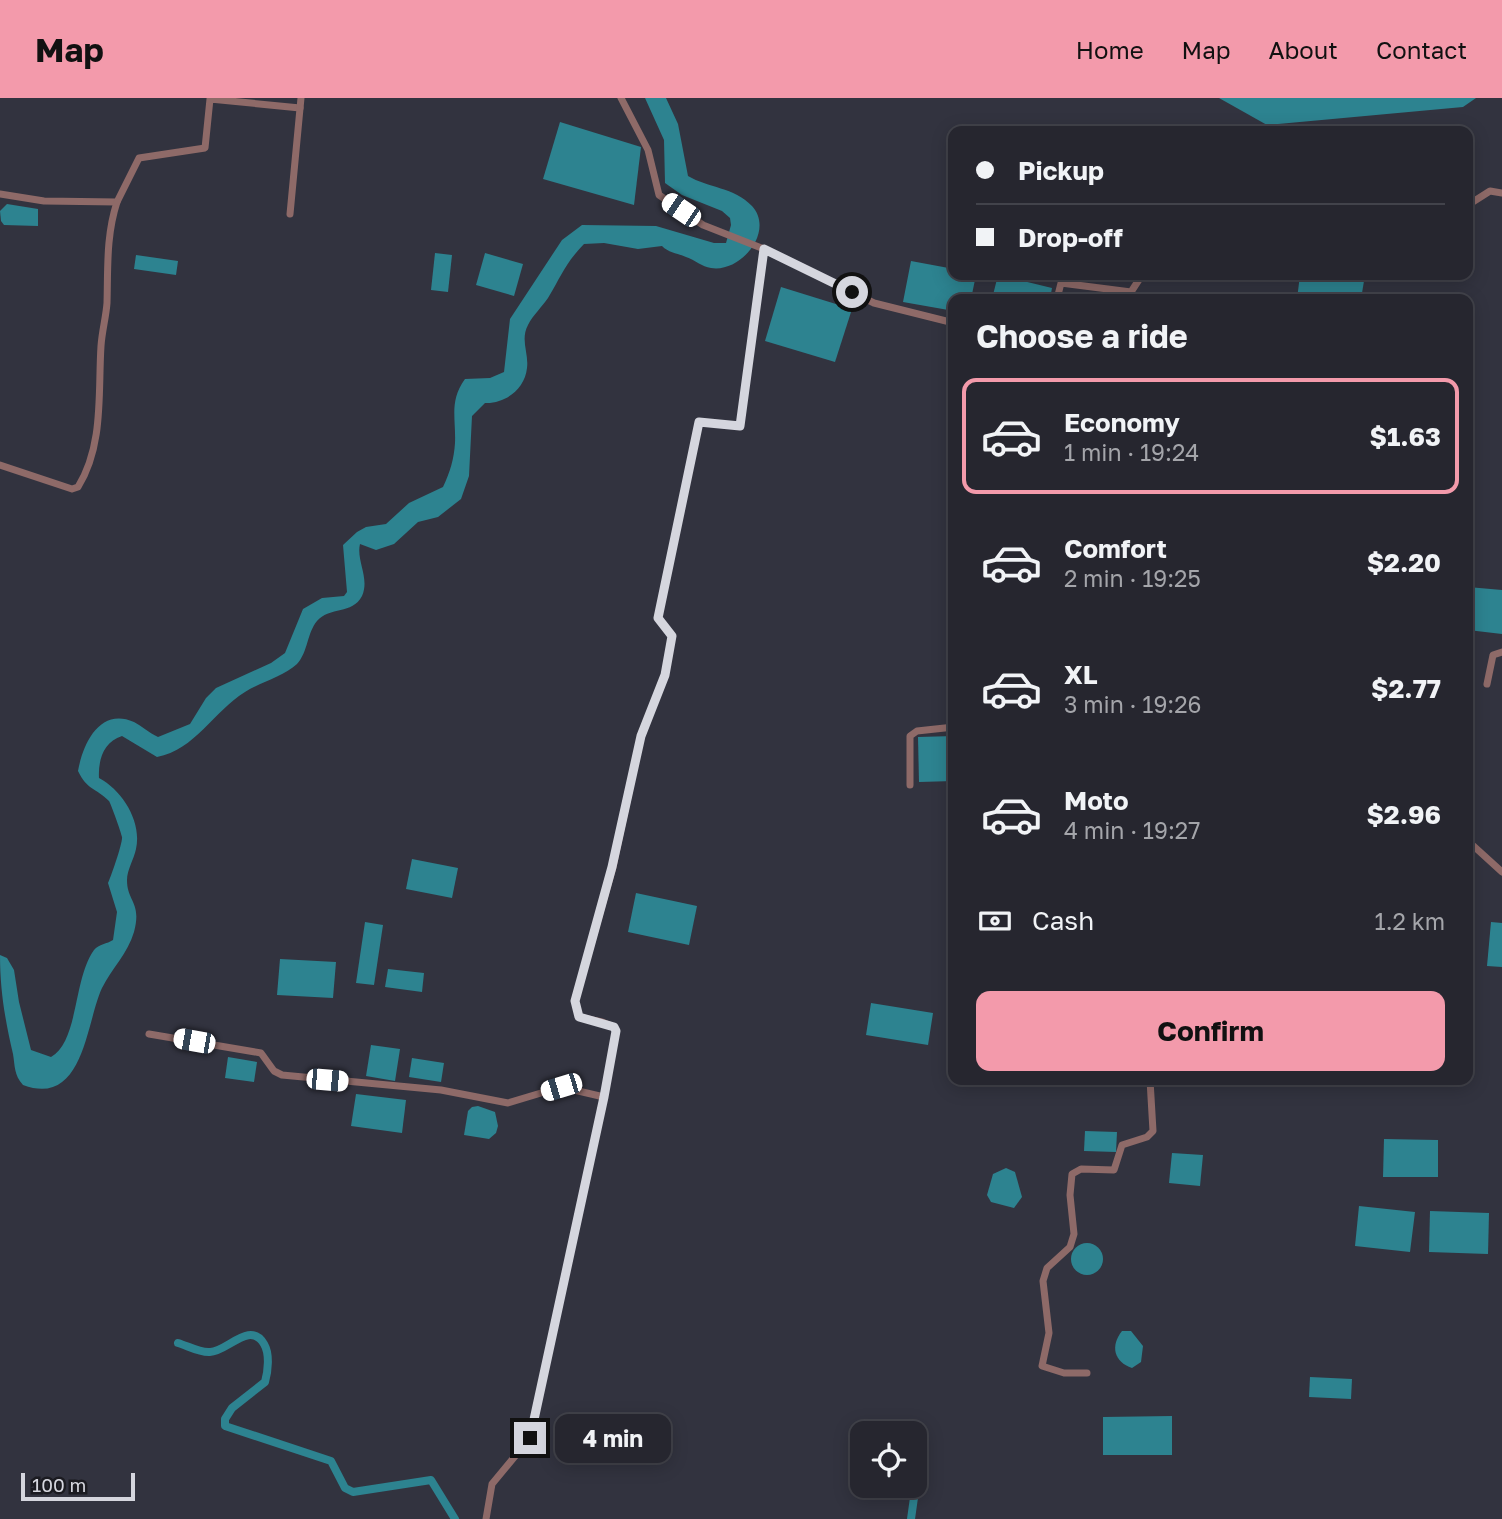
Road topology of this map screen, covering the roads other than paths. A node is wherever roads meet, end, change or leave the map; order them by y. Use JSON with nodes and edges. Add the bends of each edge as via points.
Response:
{"nodes":[{"id":1,"x":301,"y":98,"type":"edge"},
{"id":2,"x":621,"y":98,"type":"edge"},
{"id":3,"x":300,"y":108,"type":"junction"},
{"id":4,"x":1502,"y":193,"type":"edge"},
{"id":5,"x":0,"y":194,"type":"edge"},
{"id":6,"x":117,"y":202,"type":"junction"},
{"id":7,"x":1473,"y":202,"type":"edge"},
{"id":8,"x":290,"y":214,"type":"dead end"},
{"id":9,"x":764,"y":249,"type":"junction"},
{"id":10,"x":1139,"y":280,"type":"edge"},
{"id":11,"x":1058,"y":294,"type":"edge"},
{"id":12,"x":948,"y":322,"type":"edge"},
{"id":13,"x":0,"y":465,"type":"edge"},
{"id":14,"x":1502,"y":652,"type":"edge"},
{"id":15,"x":1487,"y":684,"type":"dead end"},
{"id":16,"x":948,"y":728,"type":"edge"},
{"id":17,"x":910,"y":785,"type":"dead end"},
{"id":18,"x":1473,"y":846,"type":"edge"},
{"id":19,"x":1502,"y":872,"type":"edge"},
{"id":20,"x":149,"y":1034,"type":"dead end"},
{"id":21,"x":1150,"y":1085,"type":"edge"},
{"id":22,"x":604,"y":1097,"type":"junction"},
{"id":23,"x":1087,"y":1373,"type":"dead end"},
{"id":24,"x":487,"y":1516,"type":"edge"}],
"edges":[{"from":1,"to":3,"type":"street"},
{"from":2,"to":9,"type":"street","via":[[648,150],[659,195],[703,225]]},
{"from":3,"to":6,"type":"street","via":[[210,99],[205,148],[139,158]]},
{"from":3,"to":8,"type":"street"},
{"from":4,"to":7,"type":"street","via":[[1490,191]]},
{"from":5,"to":6,"type":"street","via":[[44,201]]},
{"from":6,"to":13,"type":"street","via":[[108,239],[102,394],[84,477],[72,489]]},
{"from":9,"to":12,"type":"street","via":[[874,303]]},
{"from":9,"to":22,"type":"street","via":[[740,426],[699,422],[658,618],[672,636],[665,675],[641,736],[612,867],[575,1001],[579,1017],[616,1031]]},
{"from":10,"to":11,"type":"street","via":[[1131,292],[1061,282]]},
{"from":14,"to":15,"type":"street","via":[[1493,656]]},
{"from":16,"to":17,"type":"street","via":[[918,730],[910,736]]},
{"from":18,"to":19,"type":"street"},
{"from":20,"to":22,"type":"street","via":[[261,1053],[282,1076],[441,1090],[508,1103],[561,1087]]},
{"from":21,"to":23,"type":"street","via":[[1153,1131],[1122,1145],[1114,1170],[1081,1169],[1072,1174],[1074,1234],[1070,1247],[1047,1268],[1043,1281],[1049,1333],[1042,1366],[1064,1373]]},
{"from":22,"to":24,"type":"street","via":[[530,1438],[492,1484]]}]}
